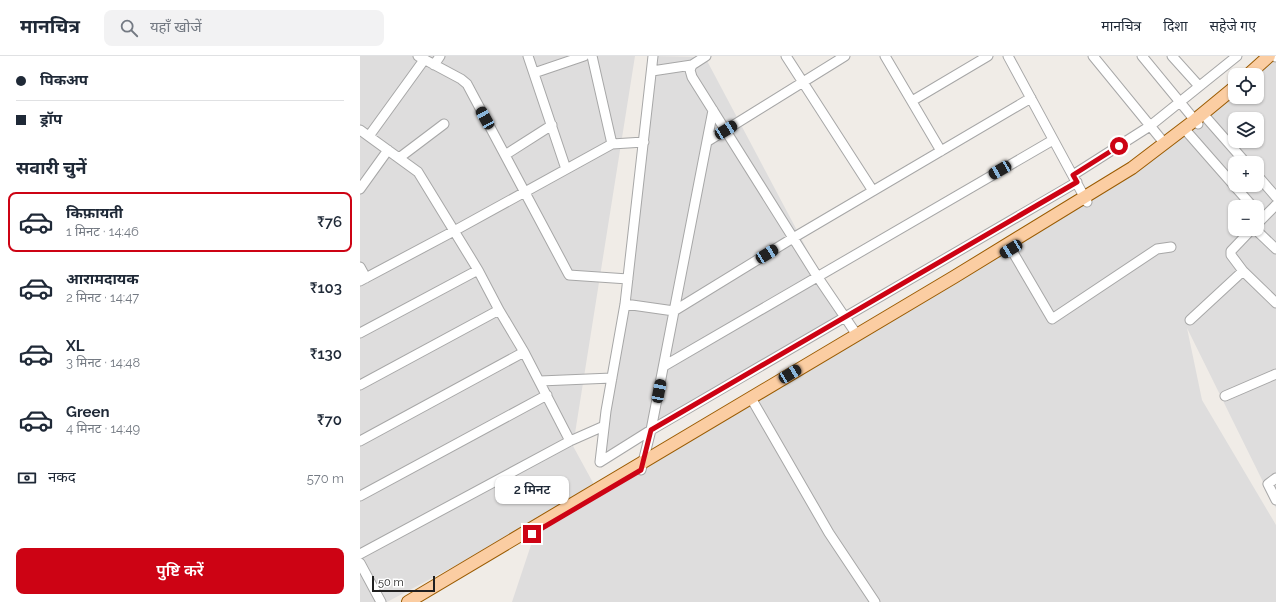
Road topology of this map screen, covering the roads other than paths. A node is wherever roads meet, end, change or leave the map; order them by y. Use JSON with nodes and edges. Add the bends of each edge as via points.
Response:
{"nodes":[{"id":1,"x":440,"y":56,"type":"edge"},
{"id":2,"x":528,"y":56,"type":"edge"},
{"id":3,"x":584,"y":56,"type":"edge"},
{"id":4,"x":592,"y":56,"type":"edge"},
{"id":5,"x":653,"y":56,"type":"edge"},
{"id":6,"x":706,"y":56,"type":"edge"},
{"id":7,"x":786,"y":56,"type":"edge"},
{"id":8,"x":845,"y":56,"type":"edge"},
{"id":9,"x":885,"y":56,"type":"edge"},
{"id":10,"x":988,"y":56,"type":"edge"},
{"id":11,"x":1008,"y":56,"type":"edge"},
{"id":12,"x":1094,"y":56,"type":"edge"},
{"id":13,"x":1142,"y":56,"type":"edge"},
{"id":14,"x":1172,"y":56,"type":"edge"},
{"id":15,"x":1236,"y":56,"type":"edge"},
{"id":16,"x":1269,"y":56,"type":"edge"},
{"id":17,"x":421,"y":58,"type":"edge"},
{"id":18,"x":1276,"y":58,"type":"edge"},
{"id":19,"x":434,"y":65,"type":"junction"},
{"id":20,"x":692,"y":65,"type":"junction"},
{"id":21,"x":1256,"y":68,"type":"edge"},
{"id":22,"x":1264,"y":69,"type":"edge"},
{"id":23,"x":652,"y":70,"type":"junction"},
{"id":24,"x":534,"y":73,"type":"junction"},
{"id":25,"x":802,"y":82,"type":"junction"},
{"id":26,"x":1199,"y":86,"type":"junction"},
{"id":27,"x":1228,"y":93,"type":"edge"},
{"id":28,"x":1031,"y":98,"type":"junction"},
{"id":29,"x":1228,"y":99,"type":"edge"},
{"id":30,"x":912,"y":101,"type":"junction"},
{"id":31,"x":1179,"y":102,"type":"junction"},
{"id":32,"x":713,"y":110,"type":"junction"},
{"id":33,"x":1201,"y":119,"type":"junction"},
{"id":34,"x":444,"y":124,"type":"dead end"},
{"id":35,"x":552,"y":125,"type":"junction"},
{"id":36,"x":1150,"y":126,"type":"junction"},
{"id":37,"x":360,"y":130,"type":"edge"},
{"id":38,"x":726,"y":130,"type":"junction"},
{"id":39,"x":1188,"y":133,"type":"junction"},
{"id":40,"x":369,"y":136,"type":"junction"},
{"id":41,"x":708,"y":140,"type":"junction"},
{"id":42,"x":1053,"y":140,"type":"junction"},
{"id":43,"x":644,"y":142,"type":"junction"},
{"id":44,"x":612,"y":144,"type":"junction"},
{"id":45,"x":1165,"y":144,"type":"junction"},
{"id":46,"x":388,"y":150,"type":"junction"},
{"id":47,"x":941,"y":151,"type":"junction"},
{"id":48,"x":505,"y":155,"type":"junction"},
{"id":49,"x":1239,"y":156,"type":"edge"},
{"id":50,"x":399,"y":158,"type":"junction"},
{"id":51,"x":566,"y":169,"type":"junction"},
{"id":52,"x":1075,"y":178,"type":"junction"},
{"id":53,"x":1264,"y":184,"type":"edge"},
{"id":54,"x":360,"y":189,"type":"edge"},
{"id":55,"x":525,"y":191,"type":"junction"},
{"id":56,"x":873,"y":191,"type":"junction"},
{"id":57,"x":1276,"y":197,"type":"edge"},
{"id":58,"x":1086,"y":200,"type":"junction"},
{"id":59,"x":1247,"y":200,"type":"edge"},
{"id":60,"x":1276,"y":205,"type":"edge"},
{"id":61,"x":1264,"y":214,"type":"edge"},
{"id":62,"x":454,"y":231,"type":"junction"},
{"id":63,"x":1245,"y":236,"type":"edge"},
{"id":64,"x":1262,"y":236,"type":"edge"},
{"id":65,"x":793,"y":238,"type":"junction"},
{"id":66,"x":1171,"y":246,"type":"dead end"},
{"id":67,"x":1011,"y":249,"type":"junction"},
{"id":68,"x":1276,"y":249,"type":"edge"},
{"id":69,"x":360,"y":268,"type":"edge"},
{"id":70,"x":478,"y":270,"type":"junction"},
{"id":71,"x":1243,"y":271,"type":"junction"},
{"id":72,"x":818,"y":276,"type":"junction"},
{"id":73,"x":363,"y":279,"type":"edge"},
{"id":74,"x":628,"y":279,"type":"junction"},
{"id":75,"x":1276,"y":303,"type":"edge"},
{"id":76,"x":625,"y":304,"type":"junction"},
{"id":77,"x":499,"y":310,"type":"junction"},
{"id":78,"x":674,"y":311,"type":"junction"},
{"id":79,"x":845,"y":317,"type":"junction"},
{"id":80,"x":1190,"y":320,"type":"dead end"},
{"id":81,"x":360,"y":333,"type":"edge"},
{"id":82,"x":857,"y":335,"type":"junction"},
{"id":83,"x":524,"y":352,"type":"junction"},
{"id":84,"x":664,"y":366,"type":"junction"},
{"id":85,"x":1276,"y":374,"type":"edge"},
{"id":86,"x":612,"y":378,"type":"junction"},
{"id":87,"x":540,"y":381,"type":"junction"},
{"id":88,"x":360,"y":385,"type":"edge"},
{"id":89,"x":547,"y":395,"type":"junction"},
{"id":90,"x":1225,"y":396,"type":"dead end"},
{"id":91,"x":752,"y":400,"type":"junction"},
{"id":92,"x":604,"y":426,"type":"junction"},
{"id":93,"x":651,"y":430,"type":"junction"},
{"id":94,"x":360,"y":441,"type":"edge"},
{"id":95,"x":570,"y":441,"type":"junction"},
{"id":96,"x":642,"y":466,"type":"junction"},
{"id":97,"x":1276,"y":478,"type":"edge"},
{"id":98,"x":360,"y":496,"type":"edge"},
{"id":99,"x":1276,"y":500,"type":"edge"},
{"id":100,"x":360,"y":554,"type":"edge"},
{"id":101,"x":360,"y":563,"type":"edge"},
{"id":102,"x":381,"y":602,"type":"edge"},
{"id":103,"x":408,"y":602,"type":"edge"},
{"id":104,"x":418,"y":602,"type":"edge"},
{"id":105,"x":875,"y":602,"type":"edge"}],
"edges":[{"from":1,"to":19,"type":"street"},
{"from":2,"to":24,"type":"street"},
{"from":3,"to":24,"type":"street"},
{"from":4,"to":44,"type":"street"},
{"from":5,"to":23,"type":"street"},
{"from":6,"to":20,"type":"street"},
{"from":7,"to":25,"type":"street"},
{"from":8,"to":25,"type":"street"},
{"from":9,"to":30,"type":"street"},
{"from":10,"to":30,"type":"street"},
{"from":11,"to":28,"type":"street"},
{"from":12,"to":36,"type":"street"},
{"from":13,"to":31,"type":"street"},
{"from":14,"to":26,"type":"street"},
{"from":15,"to":26,"type":"street"},
{"from":16,"to":21,"type":"main road"},
{"from":17,"to":19,"type":"street"},
{"from":17,"to":40,"type":"street"},
{"from":18,"to":22,"type":"main road"},
{"from":19,"to":48,"type":"street","via":[[467,84]]},
{"from":20,"to":23,"type":"street"},
{"from":20,"to":32,"type":"street","via":[[692,77]]},
{"from":23,"to":43,"type":"street"},
{"from":24,"to":35,"type":"street"},
{"from":25,"to":38,"type":"street"},
{"from":25,"to":56,"type":"street"},
{"from":26,"to":31,"type":"street"},
{"from":27,"to":33,"type":"main road"},
{"from":28,"to":42,"type":"street"},
{"from":28,"to":47,"type":"street"},
{"from":29,"to":33,"type":"main road"},
{"from":30,"to":47,"type":"street"},
{"from":31,"to":33,"type":"street"},
{"from":31,"to":36,"type":"street"},
{"from":32,"to":38,"type":"street"},
{"from":32,"to":41,"type":"street"},
{"from":33,"to":39,"type":"main road"},
{"from":33,"to":45,"type":"main road"},
{"from":33,"to":49,"type":"street"},
{"from":34,"to":50,"type":"street"},
{"from":35,"to":48,"type":"street"},
{"from":35,"to":51,"type":"street"},
{"from":36,"to":45,"type":"street"},
{"from":36,"to":52,"type":"street"},
{"from":37,"to":40,"type":"street"},
{"from":38,"to":41,"type":"street"},
{"from":38,"to":65,"type":"street"},
{"from":39,"to":58,"type":"main road","via":[[1138,171]]},
{"from":39,"to":59,"type":"street"},
{"from":40,"to":46,"type":"street"},
{"from":41,"to":78,"type":"street"},
{"from":42,"to":52,"type":"street"},
{"from":42,"to":72,"type":"street"},
{"from":43,"to":44,"type":"street"},
{"from":43,"to":74,"type":"street"},
{"from":44,"to":51,"type":"street"},
{"from":45,"to":58,"type":"main road"},
{"from":46,"to":50,"type":"street"},
{"from":46,"to":54,"type":"street"},
{"from":47,"to":56,"type":"street"},
{"from":48,"to":55,"type":"street"},
{"from":50,"to":62,"type":"street","via":[[418,172]]},
{"from":51,"to":55,"type":"street"},
{"from":52,"to":58,"type":"street"},
{"from":52,"to":79,"type":"street"},
{"from":53,"to":57,"type":"street"},
{"from":55,"to":62,"type":"street"},
{"from":55,"to":74,"type":"street","via":[[570,275]]},
{"from":56,"to":65,"type":"street"},
{"from":58,"to":67,"type":"main road"},
{"from":58,"to":82,"type":"main road"},
{"from":60,"to":61,"type":"street"},
{"from":62,"to":70,"type":"street"},
{"from":62,"to":73,"type":"street"},
{"from":63,"to":71,"type":"street","via":[[1231,251],[1231,255]]},
{"from":64,"to":68,"type":"street"},
{"from":65,"to":72,"type":"street"},
{"from":65,"to":78,"type":"street"},
{"from":66,"to":67,"type":"street","via":[[1157,249],[1052,319]]},
{"from":67,"to":91,"type":"main road"},
{"from":69,"to":73,"type":"street"},
{"from":70,"to":77,"type":"street"},
{"from":70,"to":81,"type":"street"},
{"from":71,"to":75,"type":"street"},
{"from":71,"to":80,"type":"street"},
{"from":72,"to":79,"type":"street"},
{"from":72,"to":84,"type":"street"},
{"from":74,"to":76,"type":"street"},
{"from":76,"to":78,"type":"street"},
{"from":76,"to":86,"type":"street"},
{"from":77,"to":83,"type":"street"},
{"from":77,"to":88,"type":"street"},
{"from":78,"to":84,"type":"street"},
{"from":79,"to":82,"type":"street"},
{"from":79,"to":93,"type":"street"},
{"from":82,"to":91,"type":"main road"},
{"from":83,"to":87,"type":"street"},
{"from":83,"to":94,"type":"street"},
{"from":84,"to":93,"type":"street"},
{"from":85,"to":90,"type":"street"},
{"from":86,"to":87,"type":"street"},
{"from":86,"to":92,"type":"street"},
{"from":87,"to":89,"type":"street"},
{"from":89,"to":95,"type":"street"},
{"from":89,"to":98,"type":"street"},
{"from":91,"to":96,"type":"main road"},
{"from":91,"to":105,"type":"street","via":[[829,534]]},
{"from":92,"to":93,"type":"street","via":[[600,462]]},
{"from":92,"to":95,"type":"street"},
{"from":93,"to":96,"type":"street"},
{"from":95,"to":100,"type":"street"},
{"from":96,"to":103,"type":"main road"},
{"from":96,"to":104,"type":"main road"},
{"from":97,"to":99,"type":"street","via":[[1268,484]]},
{"from":101,"to":102,"type":"street"}]}
